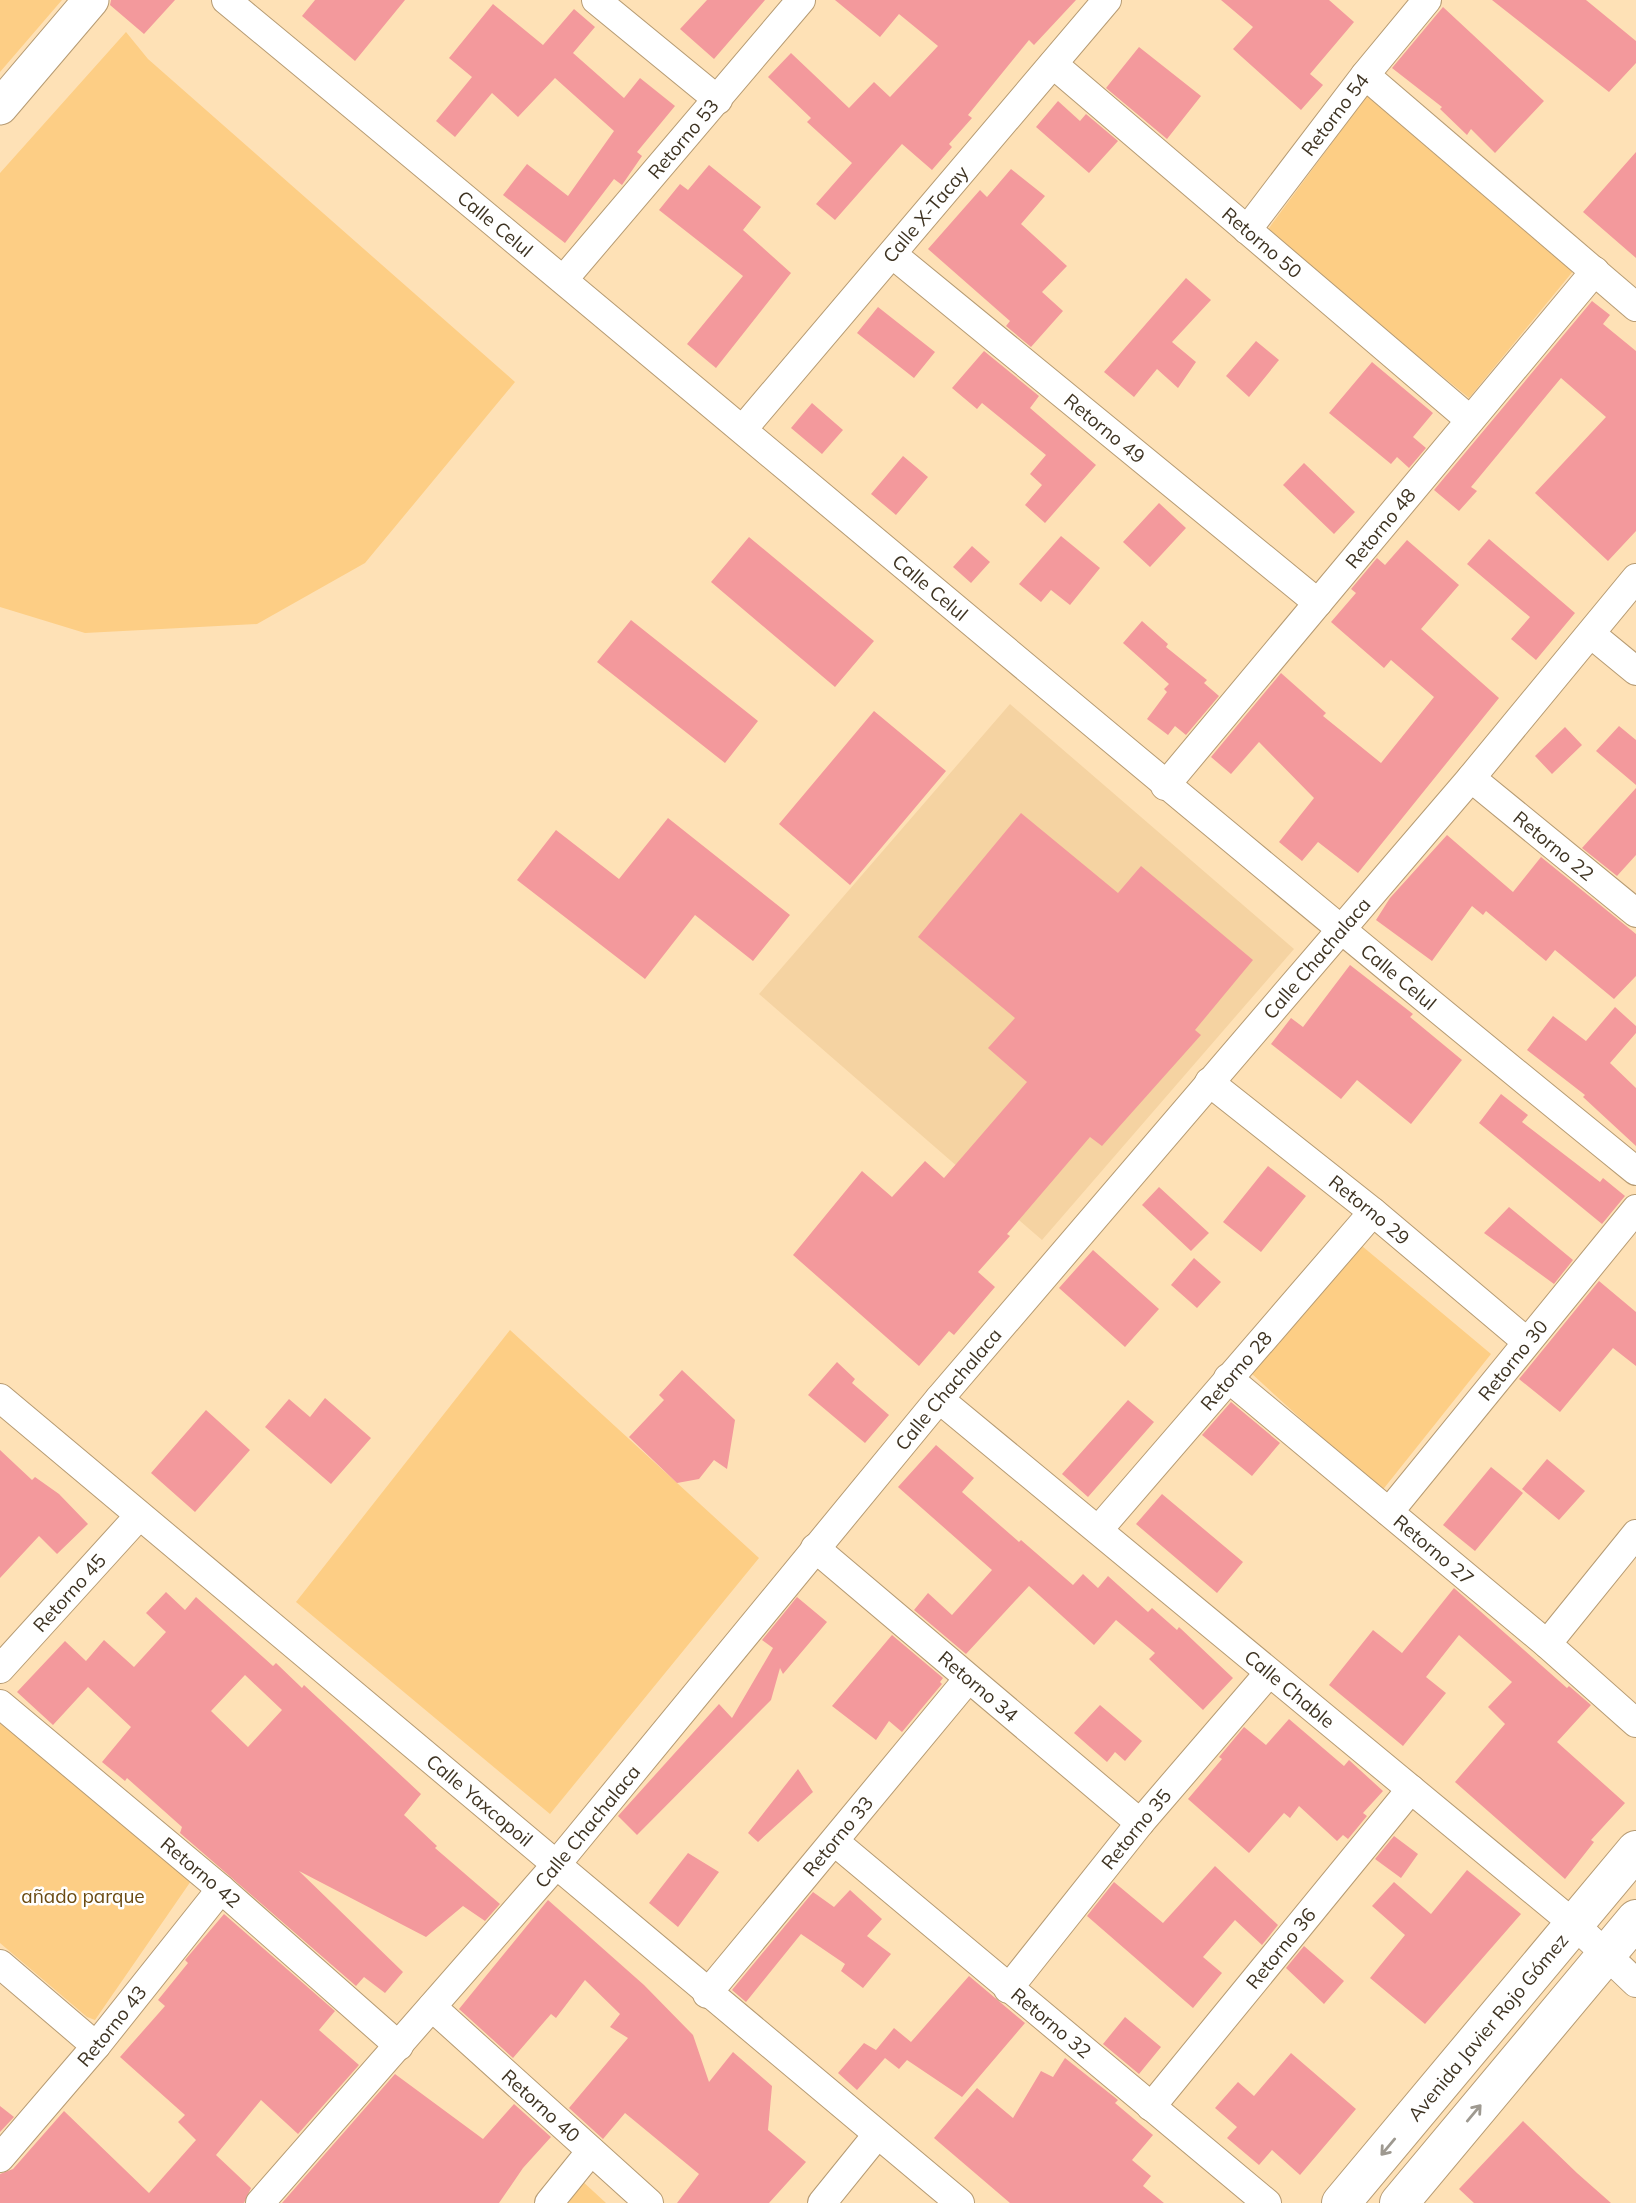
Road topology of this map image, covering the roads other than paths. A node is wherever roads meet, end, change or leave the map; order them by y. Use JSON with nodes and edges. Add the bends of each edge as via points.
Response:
{"nodes":[{"id":1,"x":91,"y":0,"type":"edge"},
{"id":2,"x":226,"y":0,"type":"edge"},
{"id":3,"x":596,"y":0,"type":"edge"},
{"id":4,"x":801,"y":0,"type":"edge"},
{"id":5,"x":1107,"y":0,"type":"edge"},
{"id":6,"x":1427,"y":0,"type":"edge"},
{"id":7,"x":1053,"y":64,"type":"junction"},
{"id":8,"x":1365,"y":75,"type":"junction"},
{"id":9,"x":718,"y":100,"type":"junction"},
{"id":10,"x":0,"y":107,"type":"edge"},
{"id":11,"x":1247,"y":230,"type":"junction"},
{"id":12,"x":892,"y":254,"type":"junction"},
{"id":13,"x":1595,"y":271,"type":"junction"},
{"id":14,"x":564,"y":279,"type":"junction"},
{"id":15,"x":1636,"y":307,"type":"edge"},
{"id":16,"x":1470,"y":420,"type":"junction"},
{"id":17,"x":743,"y":429,"type":"junction"},
{"id":18,"x":1636,"y":578,"type":"edge"},
{"id":19,"x":1318,"y":603,"type":"junction"},
{"id":20,"x":1591,"y":634,"type":"junction"},
{"id":21,"x":1636,"y":671,"type":"edge"},
{"id":22,"x":1471,"y":778,"type":"junction"},
{"id":23,"x":1165,"y":786,"type":"junction"},
{"id":24,"x":1636,"y":913,"type":"edge"},
{"id":25,"x":1339,"y":930,"type":"junction"},
{"id":26,"x":1209,"y":1082,"type":"junction"},
{"id":27,"x":1636,"y":1171,"type":"edge"},
{"id":28,"x":1636,"y":1209,"type":"edge"},
{"id":29,"x":1373,"y":1212,"type":"junction"},
{"id":30,"x":1526,"y":1341,"type":"junction"},
{"id":31,"x":1228,"y":1378,"type":"junction"},
{"id":32,"x":0,"y":1398,"type":"edge"},
{"id":33,"x":939,"y":1398,"type":"junction"},
{"id":34,"x":1388,"y":1512,"type":"junction"},
{"id":35,"x":138,"y":1517,"type":"junction"},
{"id":36,"x":1100,"y":1528,"type":"junction"},
{"id":37,"x":1636,"y":1534,"type":"edge"},
{"id":38,"x":815,"y":1548,"type":"junction"},
{"id":39,"x":1547,"y":1644,"type":"junction"},
{"id":40,"x":0,"y":1669,"type":"edge"},
{"id":41,"x":1268,"y":1674,"type":"junction"},
{"id":42,"x":968,"y":1679,"type":"junction"},
{"id":43,"x":0,"y":1704,"type":"edge"},
{"id":44,"x":1636,"y":1723,"type":"edge"},
{"id":45,"x":1411,"y":1789,"type":"junction"},
{"id":46,"x":1140,"y":1823,"type":"junction"},
{"id":47,"x":835,"y":1842,"type":"junction"},
{"id":48,"x":1636,"y":1850,"type":"edge"},
{"id":49,"x":555,"y":1866,"type":"junction"},
{"id":50,"x":220,"y":1889,"type":"junction"},
{"id":51,"x":1636,"y":1919,"type":"edge"},
{"id":52,"x":1574,"y":1924,"type":"junction"},
{"id":53,"x":1606,"y":1955,"type":"junction"},
{"id":54,"x":0,"y":1964,"type":"edge"},
{"id":55,"x":1636,"y":1983,"type":"edge"},
{"id":56,"x":1008,"y":1989,"type":"junction"},
{"id":57,"x":707,"y":1994,"type":"junction"},
{"id":58,"x":432,"y":2007,"type":"junction"},
{"id":59,"x":96,"y":2046,"type":"junction"},
{"id":60,"x":399,"y":2046,"type":"junction"},
{"id":61,"x":1151,"y":2107,"type":"junction"},
{"id":62,"x":877,"y":2135,"type":"junction"},
{"id":63,"x":591,"y":2151,"type":"junction"},
{"id":64,"x":0,"y":2158,"type":"edge"},
{"id":65,"x":260,"y":2203,"type":"edge"},
{"id":66,"x":549,"y":2203,"type":"edge"},
{"id":67,"x":649,"y":2203,"type":"edge"},
{"id":68,"x":822,"y":2203,"type":"edge"},
{"id":69,"x":960,"y":2203,"type":"edge"},
{"id":70,"x":1268,"y":2203,"type":"edge"},
{"id":71,"x":1341,"y":2203,"type":"edge"},
{"id":72,"x":1399,"y":2203,"type":"edge"}],
"edges":[{"from":1,"to":10,"type":"street"},
{"from":2,"to":14,"type":"street","name":"Calle Celul"},
{"from":3,"to":9,"type":"street"},
{"from":4,"to":9,"type":"street","name":"Retorno 53"},
{"from":5,"to":7,"type":"street","name":"Calle X-Tacay"},
{"from":6,"to":8,"type":"street","name":"Retorno 54"},
{"from":7,"to":11,"type":"street","name":"Retorno 50"},
{"from":7,"to":12,"type":"street","name":"Calle X-Tacay"},
{"from":8,"to":11,"type":"street","name":"Retorno 54"},
{"from":8,"to":13,"type":"street"},
{"from":9,"to":14,"type":"street","name":"Retorno 53"},
{"from":11,"to":16,"type":"street","name":"Retorno 50"},
{"from":12,"to":17,"type":"street","name":"Calle X-Tacay"},
{"from":12,"to":19,"type":"street","name":"Retorno 49"},
{"from":13,"to":15,"type":"street"},
{"from":13,"to":16,"type":"street","name":"Retorno 48"},
{"from":14,"to":17,"type":"street","name":"Calle Celul"},
{"from":16,"to":19,"type":"street","name":"Retorno 48"},
{"from":17,"to":23,"type":"street","name":"Calle Celul"},
{"from":18,"to":20,"type":"street","name":"Calle Chachalaca"},
{"from":19,"to":23,"type":"street","name":"Retorno 48"},
{"from":20,"to":21,"type":"street"},
{"from":20,"to":22,"type":"street","name":"Calle Chachalaca"},
{"from":22,"to":24,"type":"street","name":"Retorno 22"},
{"from":22,"to":25,"type":"street","name":"Calle Chachalaca"},
{"from":23,"to":25,"type":"street","name":"Calle Celul"},
{"from":25,"to":26,"type":"street","name":"Calle Chachalaca"},
{"from":25,"to":27,"type":"street","name":"Calle Celul"},
{"from":26,"to":29,"type":"street","name":"Retorno 29"},
{"from":26,"to":33,"type":"street","name":"Calle Chachalaca"},
{"from":28,"to":30,"type":"street","name":"Retorno 30"},
{"from":29,"to":30,"type":"street","name":"Retorno 29"},
{"from":29,"to":31,"type":"street","name":"Retorno 28"},
{"from":30,"to":34,"type":"street","name":"Retorno 30"},
{"from":31,"to":34,"type":"street","name":"Retorno 27"},
{"from":31,"to":36,"type":"street","name":"Retorno 28"},
{"from":32,"to":35,"type":"street","name":"Calle Yaxcopoil"},
{"from":33,"to":36,"type":"street","name":"Calle Chable"},
{"from":33,"to":38,"type":"street","name":"Calle Chachalaca"},
{"from":34,"to":39,"type":"street","name":"Retorno 27"},
{"from":35,"to":40,"type":"street","name":"Retorno 45"},
{"from":35,"to":49,"type":"street","name":"Calle Yaxcopoil"},
{"from":36,"to":41,"type":"street","name":"Calle Chable"},
{"from":37,"to":39,"type":"street"},
{"from":38,"to":42,"type":"street","name":"Retorno 34"},
{"from":38,"to":49,"type":"street","name":"Calle Chachalaca"},
{"from":39,"to":44,"type":"street","name":"Retorno 27"},
{"from":41,"to":45,"type":"street","name":"Calle Chable"},
{"from":41,"to":46,"type":"street","name":"Retorno 35"},
{"from":42,"to":46,"type":"street","name":"Retorno 34"},
{"from":42,"to":47,"type":"street","name":"Retorno 33"},
{"from":43,"to":50,"type":"street","name":"Retorno 42"},
{"from":45,"to":52,"type":"street","name":"Calle Chable"},
{"from":45,"to":61,"type":"street","name":"Retorno 36"},
{"from":46,"to":56,"type":"street","name":"Retorno 35"},
{"from":47,"to":56,"type":"street","name":"Retorno 32"},
{"from":47,"to":57,"type":"street","name":"Retorno 33"},
{"from":48,"to":52,"type":"main road","name":"Avenida Javier Rojo Gómez"},
{"from":49,"to":57,"type":"street","name":"Calle Yaxcopoil"},
{"from":49,"to":58,"type":"street","name":"Calle Chachalaca"},
{"from":50,"to":59,"type":"street","name":"Retorno 43"},
{"from":50,"to":60,"type":"street","name":"Retorno 42"},
{"from":51,"to":53,"type":"main road"},
{"from":52,"to":53,"type":"street","name":"Calle Chable"},
{"from":52,"to":71,"type":"main road","name":"Avenida Javier Rojo Gómez","one_way":true},
{"from":53,"to":55,"type":"street","name":"Calle Chable"},
{"from":72,"to":53,"type":"main road","one_way":true},
{"from":54,"to":59,"type":"street"},
{"from":56,"to":61,"type":"street","name":"Retorno 32"},
{"from":57,"to":62,"type":"street","name":"Calle Yaxcopoil"},
{"from":58,"to":60,"type":"street","name":"Calle Chachalaca"},
{"from":58,"to":63,"type":"street","name":"Retorno 40"},
{"from":59,"to":64,"type":"street","name":"Retorno 43"},
{"from":60,"to":65,"type":"street","name":"Calle Chachalaca"},
{"from":61,"to":70,"type":"street","name":"Retorno 32"},
{"from":62,"to":68,"type":"street"},
{"from":62,"to":69,"type":"street","name":"Calle Yaxcopoil"},
{"from":63,"to":66,"type":"street"},
{"from":63,"to":67,"type":"street","name":"Retorno 40"}]}
